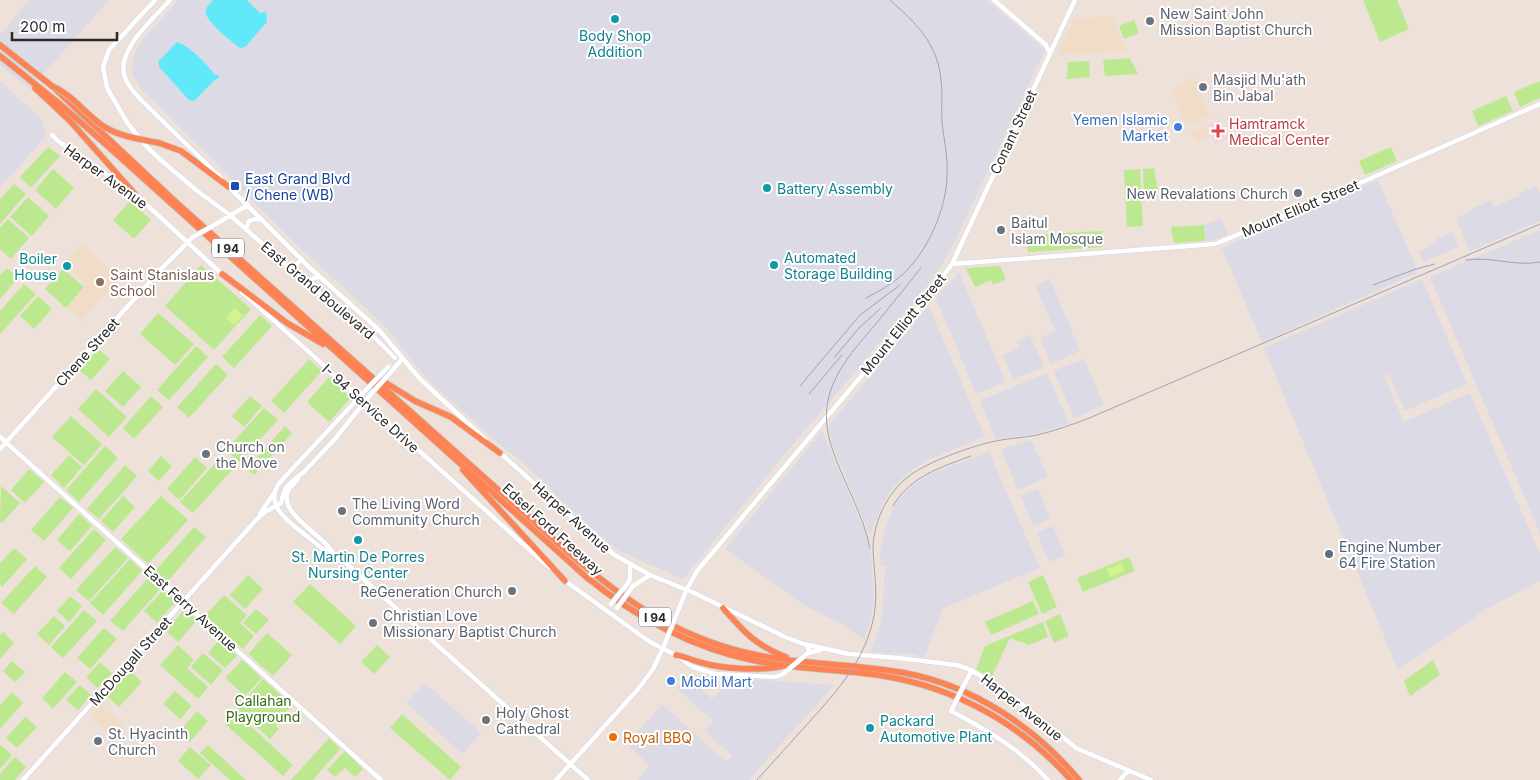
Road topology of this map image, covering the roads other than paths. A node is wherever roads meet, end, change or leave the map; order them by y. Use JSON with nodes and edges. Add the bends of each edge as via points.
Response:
{"nodes":[{"id":1,"x":155,"y":0,"type":"edge"},
{"id":2,"x":170,"y":0,"type":"edge"},
{"id":3,"x":994,"y":0,"type":"edge"},
{"id":4,"x":1075,"y":0,"type":"edge"},
{"id":5,"x":137,"y":19,"type":"junction"},
{"id":6,"x":146,"y":28,"type":"junction"},
{"id":7,"x":0,"y":45,"type":"edge"},
{"id":8,"x":1050,"y":54,"type":"junction"},
{"id":9,"x":0,"y":57,"type":"edge"},
{"id":10,"x":52,"y":86,"type":"junction"},
{"id":11,"x":1540,"y":104,"type":"edge"},
{"id":12,"x":52,"y":135,"type":"dead end"},
{"id":13,"x":229,"y":187,"type":"junction"},
{"id":14,"x":134,"y":194,"type":"junction"},
{"id":15,"x":248,"y":205,"type":"junction"},
{"id":16,"x":230,"y":215,"type":"junction"},
{"id":17,"x":263,"y":220,"type":"junction"},
{"id":18,"x":246,"y":230,"type":"junction"},
{"id":19,"x":187,"y":242,"type":"junction"},
{"id":20,"x":302,"y":259,"type":"junction"},
{"id":21,"x":952,"y":264,"type":"junction"},
{"id":22,"x":287,"y":266,"type":"junction"},
{"id":23,"x":222,"y":274,"type":"junction"},
{"id":24,"x":320,"y":277,"type":"junction"},
{"id":25,"x":310,"y":286,"type":"junction"},
{"id":26,"x":293,"y":339,"type":"joint"},
{"id":27,"x":331,"y":348,"type":"junction"},
{"id":28,"x":397,"y":356,"type":"junction"},
{"id":29,"x":402,"y":359,"type":"junction"},
{"id":30,"x":368,"y":373,"type":"junction"},
{"id":31,"x":359,"y":398,"type":"junction"},
{"id":32,"x":364,"y":402,"type":"junction"},
{"id":33,"x":432,"y":436,"type":"junction"},
{"id":34,"x":0,"y":437,"type":"edge"},
{"id":35,"x":6,"y":442,"type":"junction"},
{"id":36,"x":0,"y":449,"type":"edge"},
{"id":37,"x":500,"y":453,"type":"junction"},
{"id":38,"x":305,"y":471,"type":"junction"},
{"id":39,"x":276,"y":489,"type":"junction"},
{"id":40,"x":276,"y":506,"type":"junction"},
{"id":41,"x":295,"y":514,"type":"junction"},
{"id":42,"x":257,"y":519,"type":"junction"},
{"id":43,"x":287,"y":520,"type":"junction"},
{"id":44,"x":332,"y":553,"type":"junction"},
{"id":45,"x":630,"y":564,"type":"junction"},
{"id":46,"x":650,"y":575,"type":"junction"},
{"id":47,"x":566,"y":581,"type":"junction"},
{"id":48,"x":630,"y":584,"type":"junction"},
{"id":49,"x":686,"y":590,"type":"junction"},
{"id":50,"x":184,"y":601,"type":"junction"},
{"id":51,"x":597,"y":605,"type":"junction"},
{"id":52,"x":722,"y":608,"type":"junction"},
{"id":53,"x":615,"y":618,"type":"junction"},
{"id":54,"x":806,"y":645,"type":"junction"},
{"id":55,"x":663,"y":648,"type":"junction"},
{"id":56,"x":828,"y":650,"type":"junction"},
{"id":57,"x":808,"y":653,"type":"junction"},
{"id":58,"x":676,"y":656,"type":"junction"},
{"id":59,"x":797,"y":662,"type":"junction"},
{"id":60,"x":785,"y":666,"type":"junction"},
{"id":61,"x":972,"y":670,"type":"junction"},
{"id":62,"x":570,"y":764,"type":"junction"},
{"id":63,"x":1128,"y":771,"type":"junction"},
{"id":64,"x":23,"y":780,"type":"edge"},
{"id":65,"x":381,"y":780,"type":"edge"},
{"id":66,"x":556,"y":780,"type":"edge"},
{"id":67,"x":588,"y":780,"type":"edge"},
{"id":68,"x":1048,"y":780,"type":"edge"},
{"id":69,"x":1071,"y":780,"type":"edge"},
{"id":70,"x":1079,"y":780,"type":"edge"},
{"id":71,"x":1120,"y":780,"type":"edge"},
{"id":72,"x":1150,"y":780,"type":"edge"}],
"edges":[{"from":1,"to":5,"type":"main road","name":"East Grand Boulevard"},
{"from":2,"to":6,"type":"main road","name":"East Grand Boulevard"},
{"from":3,"to":8,"type":"main road","via":[[1046,45]]},
{"from":4,"to":8,"type":"main road","name":"Conant Street"},
{"from":5,"to":6,"type":"main road","via":[[143,21]]},
{"from":5,"to":16,"type":"main road","name":"East Grand Boulevard","via":[[105,58],[103,73],[108,88],[128,124],[148,148]]},
{"from":6,"to":13,"type":"main road","name":"East Grand Boulevard","via":[[125,56],[123,73],[131,89]]},
{"from":7,"to":10,"type":"highway","number":"I 94"},
{"from":8,"to":21,"type":"main road","name":"Conant Street"},
{"from":9,"to":14,"type":"highway","via":[[70,121]]},
{"from":9,"to":27,"type":"highway","name":"Edsel Ford Freeway","number":"I 94","via":[[61,104]]},
{"from":10,"to":13,"type":"highway","bridge":true,"via":[[64,92],[103,126],[126,137],[159,142],[181,151]]},
{"from":10,"to":30,"type":"highway","name":"Edsel Ford Freeway","number":"I 94","bridge":true},
{"from":11,"to":21,"type":"main road","name":"Mount Elliott Street","via":[[1218,244]]},
{"from":12,"to":14,"type":"main road","name":"Harper Avenue"},
{"from":13,"to":15,"type":"main road","name":"East Grand Boulevard"},
{"from":14,"to":19,"type":"main road","name":"Harper Avenue"},
{"from":15,"to":16,"type":"main road","name":"Chene Street"},
{"from":15,"to":17,"type":"main road","name":"East Grand Boulevard"},
{"from":16,"to":18,"type":"main road","name":"East Grand Boulevard"},
{"from":16,"to":19,"type":"main road","name":"Chene Street","bridge":true},
{"from":17,"to":18,"type":"main road","via":[[251,220]]},
{"from":17,"to":20,"type":"main road","name":"East Grand Boulevard"},
{"from":18,"to":22,"type":"main road","name":"East Grand Boulevard"},
{"from":19,"to":23,"type":"main road","name":"Harper Avenue"},
{"from":19,"to":35,"type":"main road","name":"Chene Street"},
{"from":20,"to":22,"type":"main road","via":[[296,265]]},
{"from":20,"to":24,"type":"main road","name":"East Grand Boulevard"},
{"from":21,"to":49,"type":"main road","name":"Mount Elliott Street","via":[[697,571]]},
{"from":22,"to":25,"type":"main road","name":"East Grand Boulevard"},
{"from":23,"to":26,"type":"main road","name":"Harper Avenue"},
{"from":23,"to":27,"type":"highway","via":[[288,323]]},
{"from":24,"to":25,"type":"main road","via":[[311,280]]},
{"from":24,"to":28,"type":"main road","name":"East Grand Boulevard","via":[[376,327]]},
{"from":25,"to":28,"type":"main road","name":"East Grand Boulevard"},
{"from":26,"to":31,"type":"main road","name":"I- 94 Service Drive"},
{"from":27,"to":33,"type":"highway","name":"Edsel Ford Freeway","number":"I 94"},
{"from":28,"to":29,"type":"main road","name":"East Grand Boulevard"},
{"from":28,"to":31,"type":"main road","bridge":true},
{"from":29,"to":32,"type":"main road","bridge":true},
{"from":29,"to":37,"type":"main road","name":"Harper Avenue"},
{"from":30,"to":37,"type":"highway","via":[[451,418]]},
{"from":30,"to":59,"type":"highway","name":"Edsel Ford Freeway","number":"I 94","via":[[570,554],[634,604],[659,620],[699,637],[744,652]]},
{"from":31,"to":32,"type":"main road","name":"I- 94 Service Drive"},
{"from":31,"to":39,"type":"main road"},
{"from":32,"to":38,"type":"main road"},
{"from":32,"to":47,"type":"main road","name":"I- 94 Service Drive"},
{"from":33,"to":47,"type":"highway"},
{"from":33,"to":60,"type":"highway","name":"Edsel Ford Freeway","number":"I 94","via":[[585,576],[628,608],[690,641],[752,660]]},
{"from":34,"to":35,"type":"main road","name":"East Ferry Avenue"},
{"from":35,"to":36,"type":"main road","name":"Chene Street"},
{"from":35,"to":50,"type":"main road","name":"East Ferry Avenue"},
{"from":37,"to":45,"type":"main road","name":"Harper Avenue","via":[[592,537]]},
{"from":38,"to":40,"type":"main road","via":[[286,486],[281,503]]},
{"from":38,"to":41,"type":"main road","via":[[287,495],[288,505]]},
{"from":39,"to":40,"type":"main road"},
{"from":39,"to":42,"type":"main road","name":"McDougall Street"},
{"from":40,"to":42,"type":"main road","name":"McDougall Street"},
{"from":40,"to":43,"type":"main road"},
{"from":41,"to":43,"type":"main road","via":[[289,515]]},
{"from":41,"to":44,"type":"main road"},
{"from":42,"to":50,"type":"main road","name":"McDougall Street"},
{"from":43,"to":44,"type":"main road"},
{"from":44,"to":62,"type":"main road"},
{"from":45,"to":46,"type":"main road","name":"Harper Avenue"},
{"from":45,"to":48,"type":"main road"},
{"from":46,"to":48,"type":"main road"},
{"from":46,"to":49,"type":"main road","name":"Harper Avenue"},
{"from":47,"to":51,"type":"main road"},
{"from":48,"to":51,"type":"main road","bridge":true,"via":[[611,604],[605,607]]},
{"from":48,"to":53,"type":"main road","bridge":true,"via":[[614,612]]},
{"from":49,"to":52,"type":"main road","name":"Harper Avenue"},
{"from":49,"to":55,"type":"main road","name":"Mount Elliott Street","bridge":true},
{"from":50,"to":64,"type":"main road","name":"McDougall Street"},
{"from":50,"to":65,"type":"main road","name":"East Ferry Avenue"},
{"from":51,"to":53,"type":"main road"},
{"from":52,"to":54,"type":"main road","name":"Harper Avenue"},
{"from":52,"to":59,"type":"highway","via":[[749,637]]},
{"from":53,"to":55,"type":"main road"},
{"from":54,"to":56,"type":"main road","name":"Harper Avenue"},
{"from":54,"to":57,"type":"main road"},
{"from":55,"to":58,"type":"main road"},
{"from":55,"to":62,"type":"main road","name":"Mount Elliott Street","via":[[639,688]]},
{"from":56,"to":57,"type":"main road","name":"Harper Avenue"},
{"from":56,"to":61,"type":"main road","name":"Harper Avenue","via":[[956,665]]},
{"from":57,"to":58,"type":"main road","bridge":true,"via":[[775,677],[715,674],[693,667]]},
{"from":58,"to":60,"type":"highway","via":[[730,667],[768,670]]},
{"from":59,"to":70,"type":"highway","name":"Edsel Ford Freeway","number":"I 94","via":[[905,673],[945,685],[999,711],[1028,731]]},
{"from":60,"to":69,"type":"highway","name":"Edsel Ford Freeway","number":"I 94","via":[[875,675],[938,689],[1009,724],[1046,754]]},
{"from":61,"to":63,"type":"main road","name":"Harper Avenue","via":[[1018,701],[1072,746]]},
{"from":61,"to":68,"type":"main road","bridge":true,"via":[[952,709],[1004,740]]},
{"from":62,"to":66,"type":"main road","name":"Mount Elliott Street"},
{"from":62,"to":67,"type":"main road"},
{"from":63,"to":71,"type":"main road"},
{"from":63,"to":72,"type":"main road","name":"Harper Avenue"}]}
